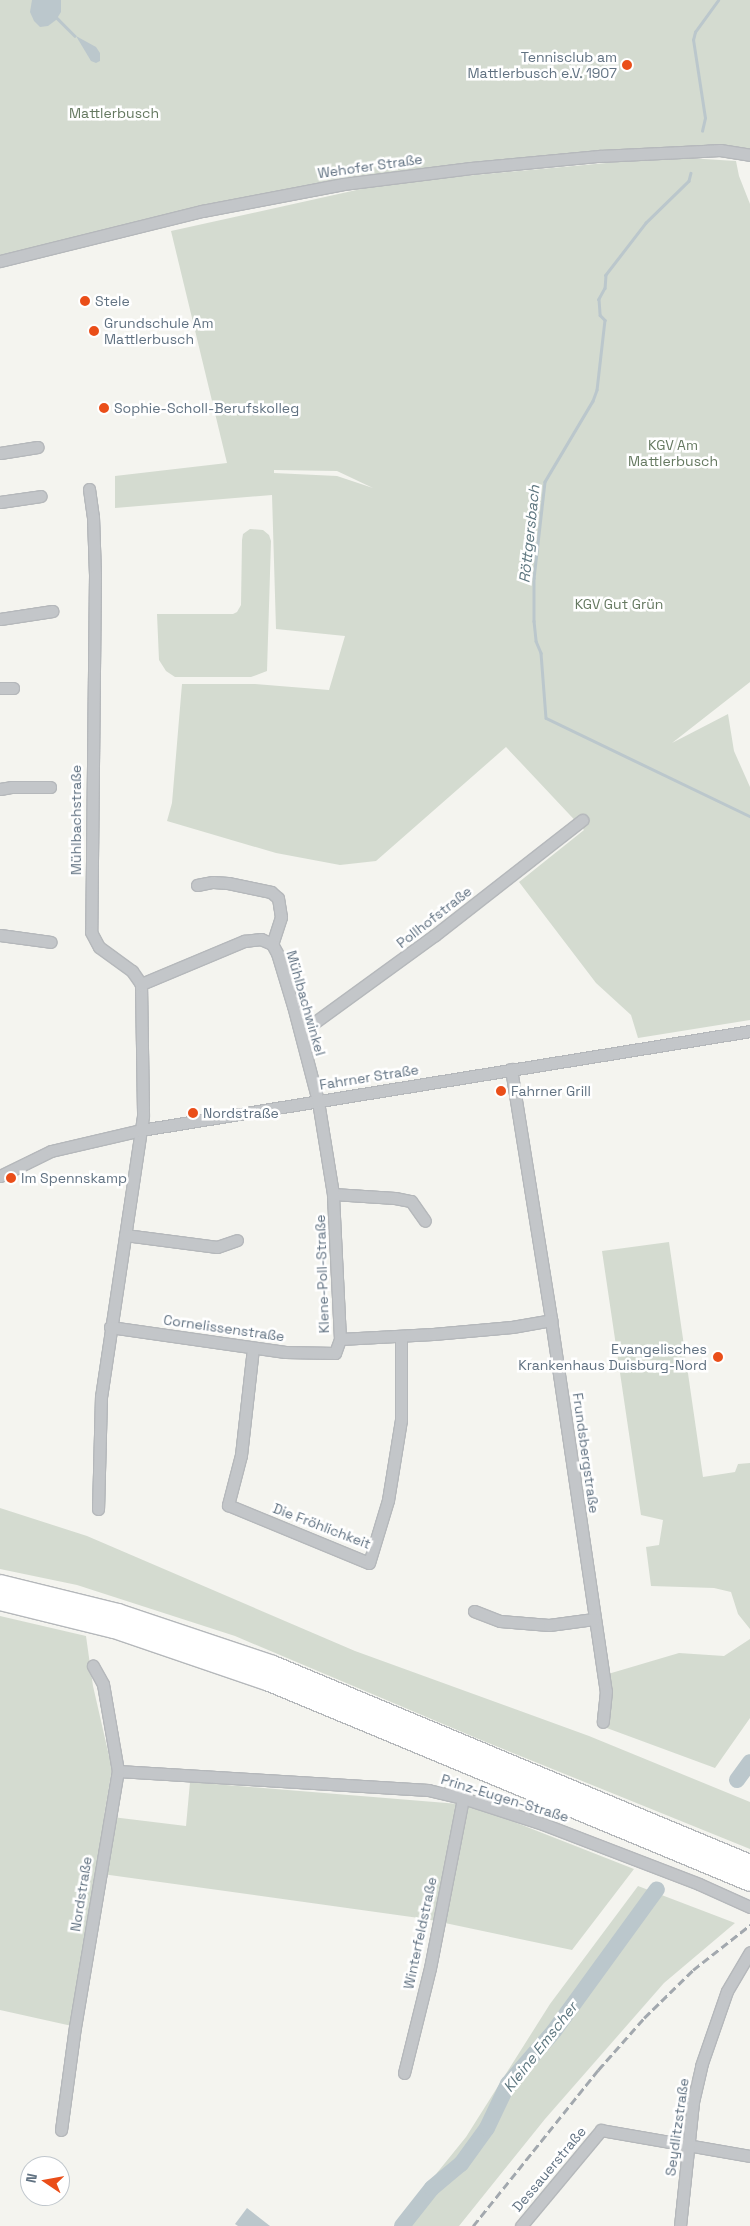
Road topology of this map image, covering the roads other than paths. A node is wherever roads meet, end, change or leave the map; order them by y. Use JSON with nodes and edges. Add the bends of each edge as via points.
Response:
{"nodes":[{"id":1,"x":750,"y":155,"type":"edge"},
{"id":2,"x":0,"y":261,"type":"edge"},
{"id":3,"x":38,"y":447,"type":"dead end"},
{"id":4,"x":0,"y":453,"type":"edge"},
{"id":5,"x":89,"y":489,"type":"dead end"},
{"id":6,"x":41,"y":496,"type":"dead end"},
{"id":7,"x":0,"y":502,"type":"edge"},
{"id":8,"x":52,"y":611,"type":"dead end"},
{"id":9,"x":0,"y":619,"type":"edge"},
{"id":10,"x":0,"y":688,"type":"edge"},
{"id":11,"x":13,"y":688,"type":"dead end"},
{"id":12,"x":50,"y":787,"type":"dead end"},
{"id":13,"x":0,"y":789,"type":"edge"},
{"id":14,"x":582,"y":820,"type":"dead end"},
{"id":15,"x":197,"y":885,"type":"dead end"},
{"id":16,"x":0,"y":935,"type":"edge"},
{"id":17,"x":51,"y":942,"type":"dead end"},
{"id":18,"x":272,"y":944,"type":"junction"},
{"id":19,"x":141,"y":984,"type":"junction"},
{"id":20,"x":300,"y":1030,"type":"junction"},
{"id":21,"x":750,"y":1031,"type":"edge"},
{"id":22,"x":511,"y":1069,"type":"junction"},
{"id":23,"x":318,"y":1101,"type":"junction"},
{"id":24,"x":141,"y":1130,"type":"junction"},
{"id":25,"x":0,"y":1176,"type":"edge"},
{"id":26,"x":333,"y":1194,"type":"junction"},
{"id":27,"x":425,"y":1221,"type":"dead end"},
{"id":28,"x":125,"y":1235,"type":"junction"},
{"id":29,"x":237,"y":1240,"type":"dead end"},
{"id":30,"x":551,"y":1320,"type":"junction"},
{"id":31,"x":110,"y":1327,"type":"junction"},
{"id":32,"x":401,"y":1337,"type":"junction"},
{"id":33,"x":340,"y":1339,"type":"junction"},
{"id":34,"x":254,"y":1348,"type":"junction"},
{"id":35,"x":335,"y":1353,"type":"joint"},
{"id":36,"x":98,"y":1509,"type":"dead end"},
{"id":37,"x":0,"y":1584,"type":"edge"},
{"id":38,"x":0,"y":1601,"type":"edge"},
{"id":39,"x":474,"y":1611,"type":"dead end"},
{"id":40,"x":594,"y":1619,"type":"junction"},
{"id":41,"x":93,"y":1666,"type":"dead end"},
{"id":42,"x":603,"y":1722,"type":"dead end"},
{"id":43,"x":118,"y":1771,"type":"junction"},
{"id":44,"x":463,"y":1798,"type":"junction"},
{"id":45,"x":750,"y":1864,"type":"edge"},
{"id":46,"x":750,"y":1882,"type":"edge"},
{"id":47,"x":750,"y":1907,"type":"edge"},
{"id":48,"x":750,"y":1952,"type":"edge"},
{"id":49,"x":404,"y":2073,"type":"dead end"},
{"id":50,"x":61,"y":2130,"type":"dead end"},
{"id":51,"x":688,"y":2144,"type":"junction"},
{"id":52,"x":750,"y":2156,"type":"edge"},
{"id":53,"x":521,"y":2226,"type":"edge"},
{"id":54,"x":680,"y":2226,"type":"edge"}],
"edges":[{"from":1,"to":2,"type":"street","name":"Wehofer Straße","via":[[720,150],[608,155],[343,184],[193,213]]},
{"from":3,"to":4,"type":"street"},
{"from":5,"to":19,"type":"street","name":"Mühlbachstraße","via":[[95,575],[91,932],[99,947],[132,972]]},
{"from":6,"to":7,"type":"street"},
{"from":8,"to":9,"type":"street"},
{"from":10,"to":11,"type":"street"},
{"from":12,"to":13,"type":"street"},
{"from":14,"to":20,"type":"street","name":"Pollhofstraße","via":[[435,936]]},
{"from":15,"to":18,"type":"street","name":"Mühlbachwinkel","via":[[228,883],[271,892],[278,898],[281,917]]},
{"from":16,"to":17,"type":"street"},
{"from":18,"to":19,"type":"street","name":"Mühlbachwinkel","via":[[261,938],[244,941]]},
{"from":18,"to":20,"type":"street","name":"Mühlbachwinkel"},
{"from":19,"to":24,"type":"street"},
{"from":20,"to":23,"type":"street","name":"Mühlbachwinkel"},
{"from":21,"to":22,"type":"street","name":"Fahrner Straße"},
{"from":22,"to":23,"type":"street","name":"Fahrner Straße"},
{"from":22,"to":30,"type":"street","name":"Frundsbergstraße"},
{"from":23,"to":24,"type":"street","name":"Fahrner Straße"},
{"from":23,"to":26,"type":"street","name":"Klene-Poll-Straße"},
{"from":24,"to":25,"type":"street","name":"Fahrner Straße","via":[[51,1152]]},
{"from":24,"to":28,"type":"street"},
{"from":26,"to":27,"type":"street","via":[[411,1201]]},
{"from":26,"to":33,"type":"street","name":"Klene-Poll-Straße"},
{"from":28,"to":29,"type":"street","via":[[217,1247]]},
{"from":28,"to":31,"type":"street"},
{"from":30,"to":32,"type":"street"},
{"from":30,"to":40,"type":"street","name":"Frundsbergstraße"},
{"from":31,"to":34,"type":"street","name":"Cornelissenstraße"},
{"from":31,"to":36,"type":"street","via":[[101,1396]]},
{"from":32,"to":33,"type":"street"},
{"from":32,"to":34,"type":"street","name":"Die Fröhlichkeit","via":[[401,1420],[388,1500],[369,1563],[228,1505],[240,1455]]},
{"from":33,"to":35,"type":"street","name":"Klene-Poll-Straße"},
{"from":34,"to":35,"type":"street","name":"Cornelissenstraße"},
{"from":37,"to":45,"type":"highway","via":[[118,1613],[273,1665]]},
{"from":38,"to":46,"type":"highway","via":[[114,1629],[267,1681]]},
{"from":39,"to":40,"type":"street","via":[[500,1621],[548,1625]]},
{"from":40,"to":42,"type":"street","name":"Frundsbergstraße","via":[[606,1691]]},
{"from":41,"to":43,"type":"street","name":"Nordstraße","via":[[103,1684]]},
{"from":43,"to":44,"type":"street","name":"Prinz-Eugen-Straße","via":[[408,1789]]},
{"from":43,"to":50,"type":"street","name":"Nordstraße"},
{"from":44,"to":47,"type":"street","name":"Prinz-Eugen-Straße","via":[[588,1840]]},
{"from":44,"to":49,"type":"street","name":"Winterfeldstraße","via":[[430,1968]]},
{"from":48,"to":51,"type":"street","name":"Seydlitzstraße","via":[[727,1991],[711,2031],[693,2102]]},
{"from":51,"to":52,"type":"street"},
{"from":51,"to":53,"type":"street","name":"Dessauerstraße","via":[[601,2130]]},
{"from":51,"to":54,"type":"street","name":"Seydlitzstraße"}]}
